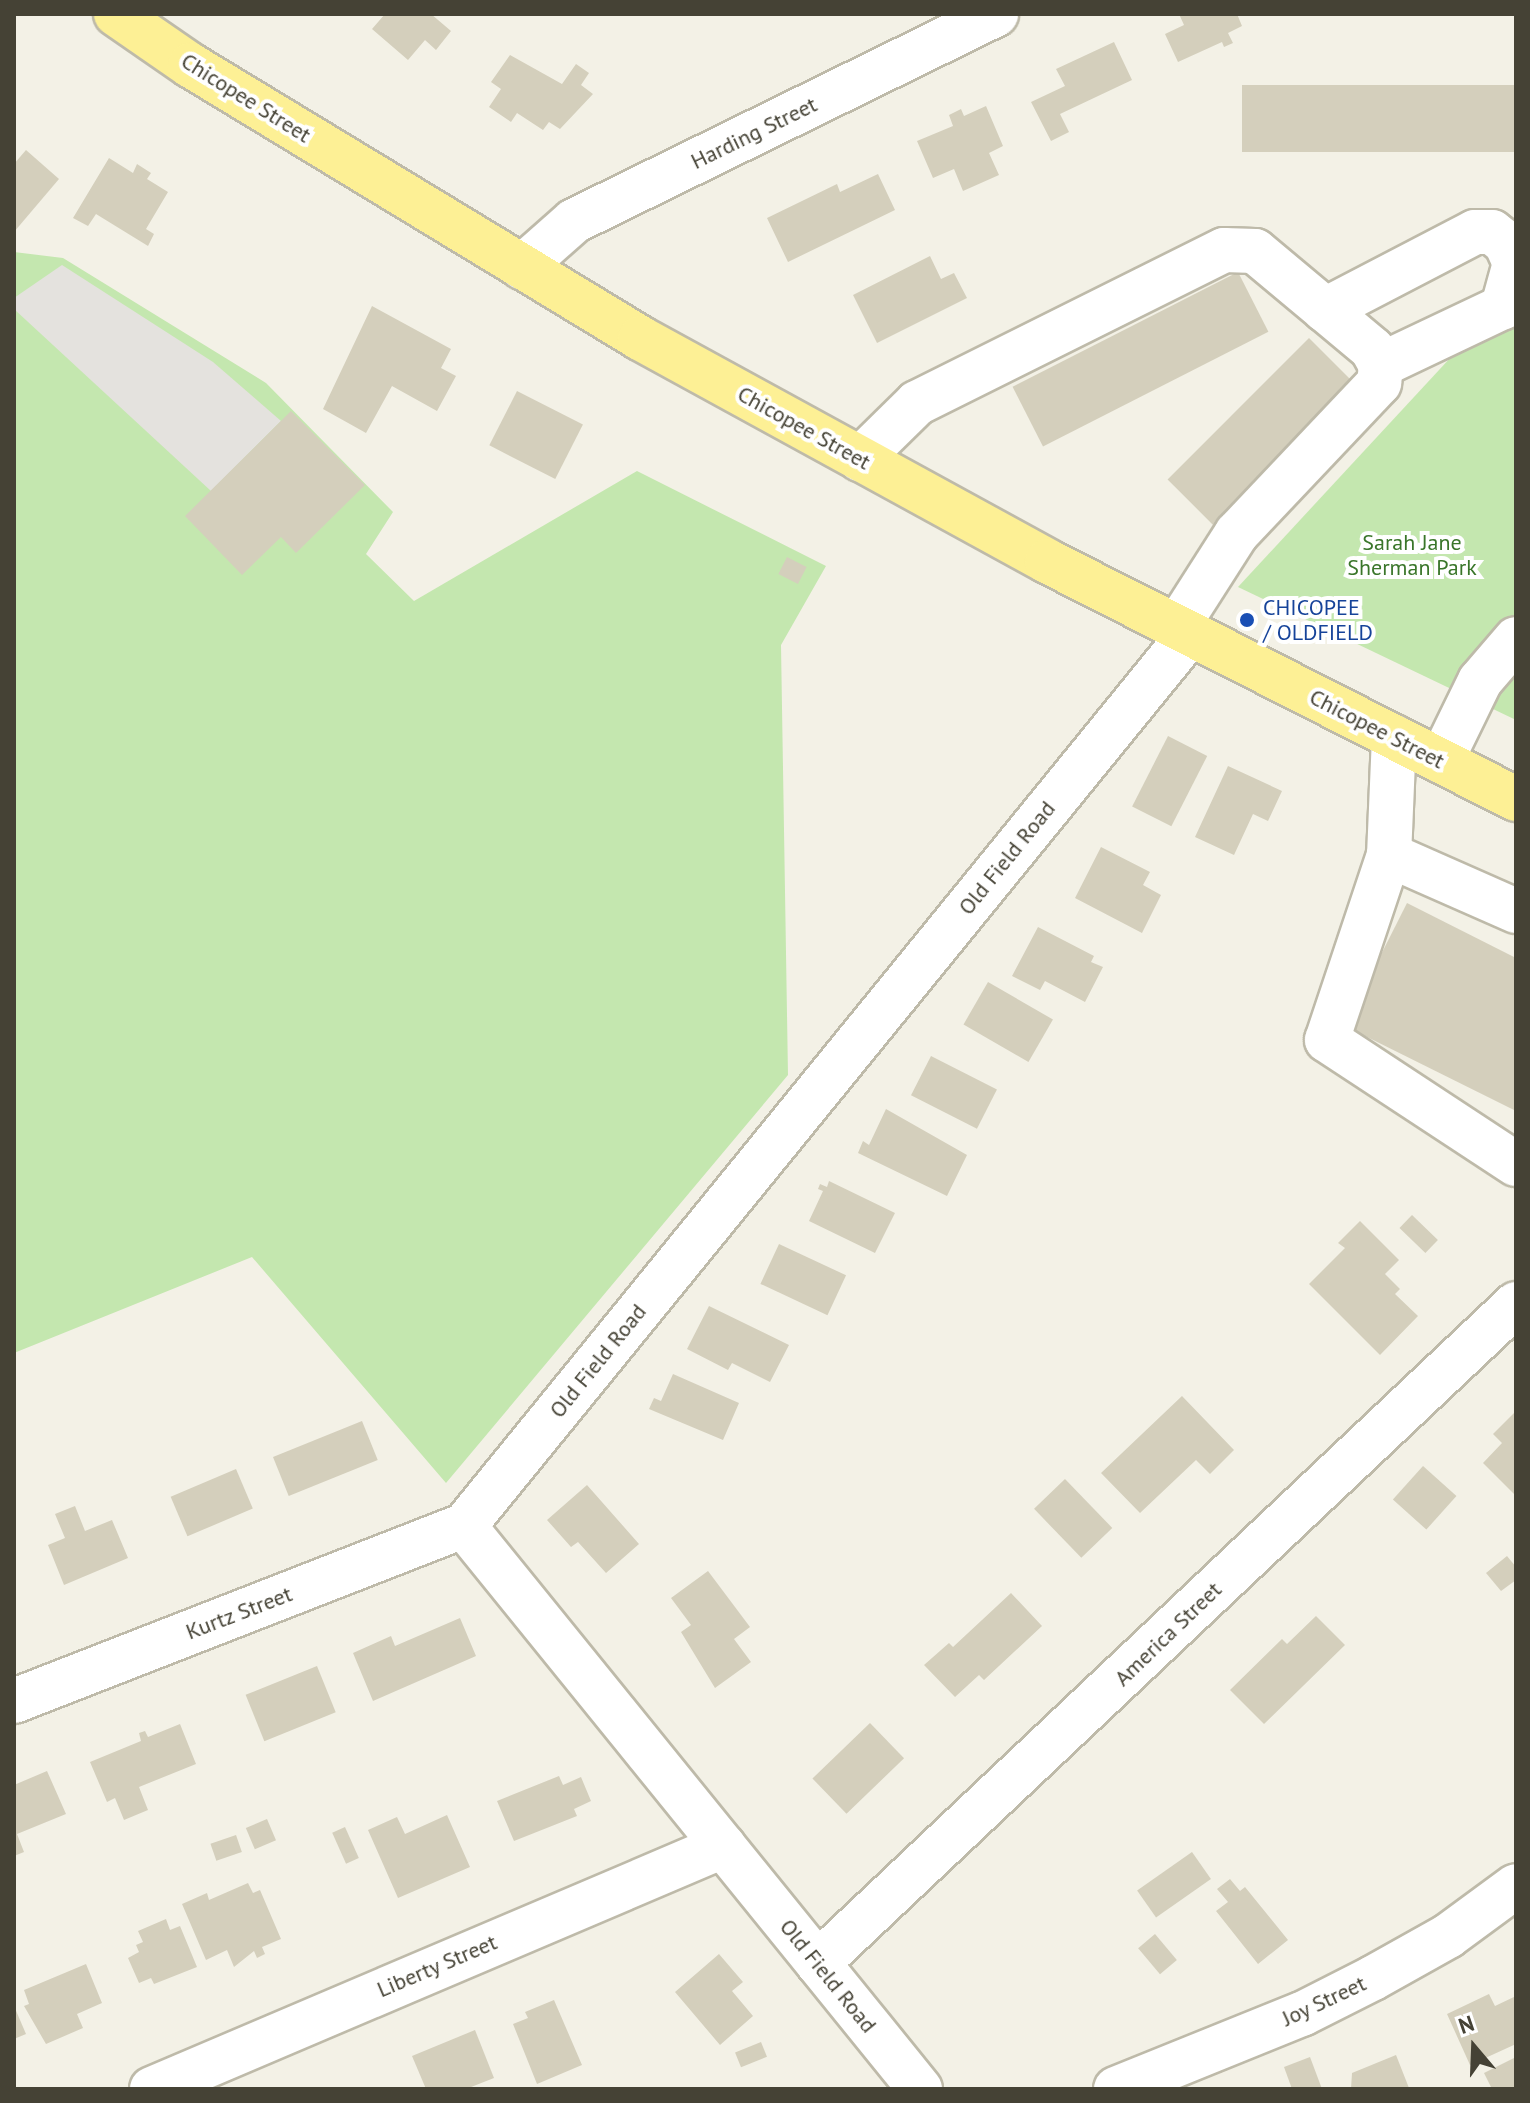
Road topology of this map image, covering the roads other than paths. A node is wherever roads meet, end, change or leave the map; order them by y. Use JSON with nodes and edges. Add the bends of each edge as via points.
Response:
{"nodes":[{"id":1,"x":116,"y":14,"type":"edge"},
{"id":2,"x":996,"y":14,"type":"edge"},
{"id":3,"x":522,"y":267,"type":"junction"},
{"id":4,"x":1325,"y":310,"type":"junction"},
{"id":5,"x":1381,"y":365,"type":"junction"},
{"id":6,"x":860,"y":459,"type":"junction"},
{"id":7,"x":1183,"y":630,"type":"junction"},
{"id":8,"x":1516,"y":639,"type":"edge"},
{"id":9,"x":1394,"y":737,"type":"junction"},
{"id":10,"x":1441,"y":761,"type":"junction"},
{"id":11,"x":1516,"y":799,"type":"edge"},
{"id":12,"x":1389,"y":855,"type":"junction"},
{"id":13,"x":1516,"y":911,"type":"edge"},
{"id":14,"x":1516,"y":1164,"type":"edge"},
{"id":15,"x":1516,"y":1304,"type":"edge"},
{"id":16,"x":464,"y":1526,"type":"junction"},
{"id":17,"x":14,"y":1701,"type":"edge"},
{"id":18,"x":723,"y":1846,"type":"junction"},
{"id":19,"x":1516,"y":1886,"type":"edge"},
{"id":20,"x":818,"y":1963,"type":"junction"},
{"id":21,"x":152,"y":2089,"type":"edge"},
{"id":22,"x":920,"y":2089,"type":"edge"},
{"id":23,"x":1116,"y":2089,"type":"edge"}],
"edges":[{"from":1,"to":3,"type":"main road","name":"Chicopee Street","via":[[190,65]]},
{"from":2,"to":3,"type":"street","name":"Harding Street","via":[[574,221]]},
{"from":3,"to":6,"type":"main road","name":"Chicopee Street"},
{"from":4,"to":5,"type":"street","via":[[1372,349]]},
{"from":4,"to":5,"type":"street","via":[[1475,232],[1492,232],[1506,243],[1515,268],[1503,307]]},
{"from":4,"to":6,"type":"street","via":[[1255,251],[1230,247],[917,403]]},
{"from":5,"to":7,"type":"street","name":"Old Field Road","via":[[1376,389],[1237,533]]},
{"from":6,"to":7,"type":"main road","name":"Chicopee Street"},
{"from":7,"to":9,"type":"main road","name":"Chicopee Street"},
{"from":7,"to":16,"type":"street","name":"Old Field Road"},
{"from":8,"to":10,"type":"street","via":[[1487,668]]},
{"from":9,"to":10,"type":"main road","name":"Chicopee Street"},
{"from":9,"to":12,"type":"street"},
{"from":10,"to":11,"type":"main road","name":"Chicopee Street"},
{"from":12,"to":13,"type":"street"},
{"from":12,"to":14,"type":"street","via":[[1327,1040]]},
{"from":15,"to":20,"type":"street","name":"America Street"},
{"from":16,"to":17,"type":"street","name":"Kurtz Street"},
{"from":16,"to":18,"type":"street","name":"Old Field Road"},
{"from":18,"to":20,"type":"street","name":"Old Field Road"},
{"from":18,"to":21,"type":"street","name":"Liberty Street"},
{"from":19,"to":23,"type":"street","name":"Joy Street","via":[[1448,1936],[1373,1978],[1302,2014]]},
{"from":20,"to":22,"type":"street","name":"Old Field Road"}]}
